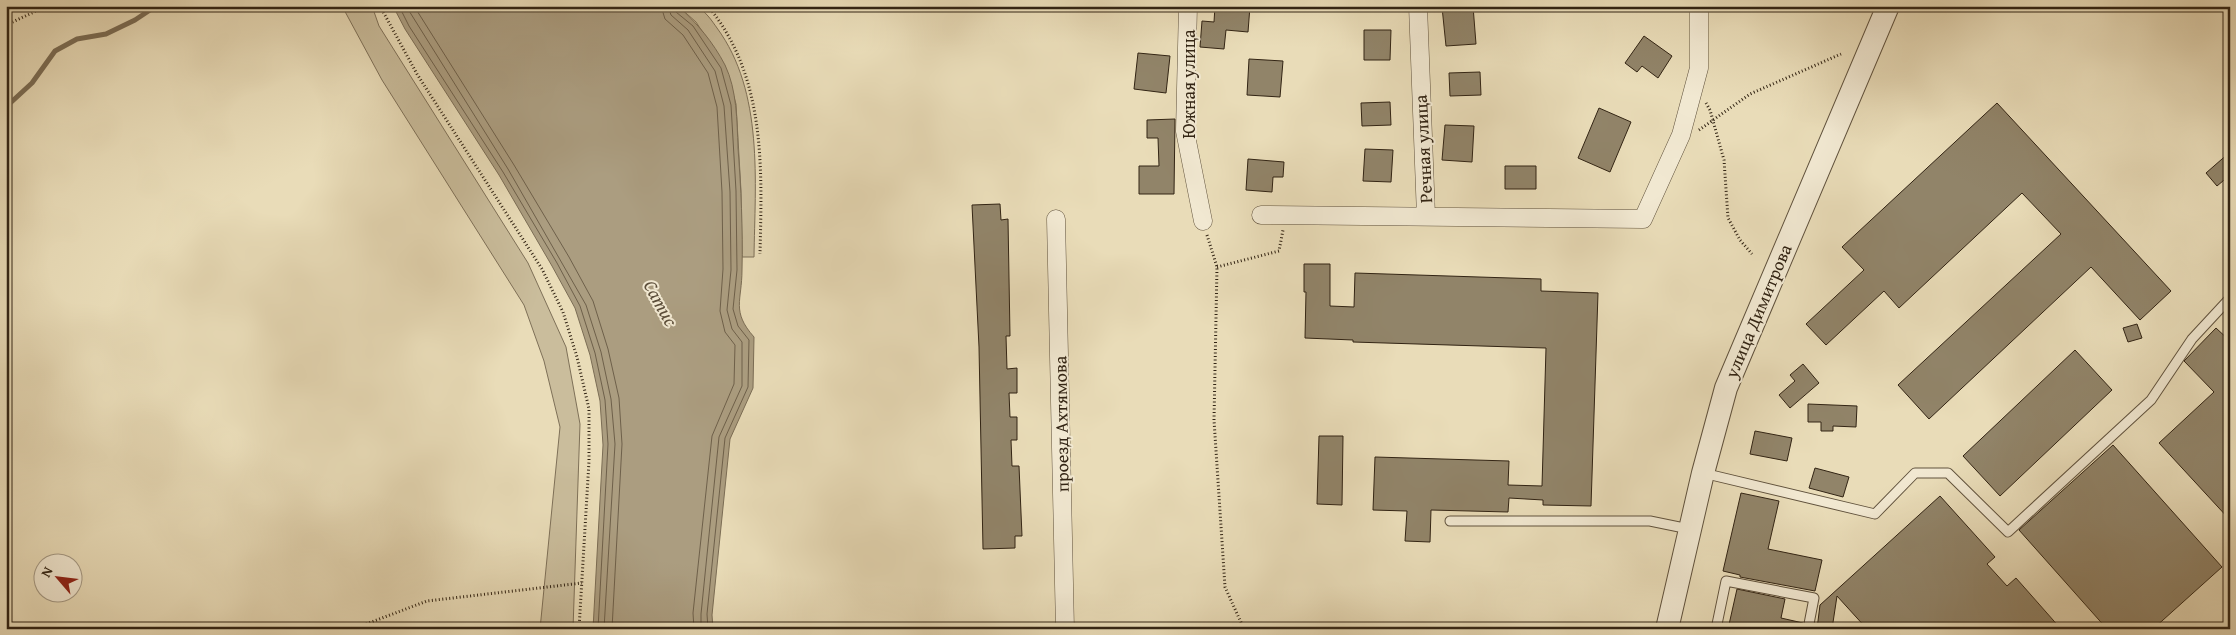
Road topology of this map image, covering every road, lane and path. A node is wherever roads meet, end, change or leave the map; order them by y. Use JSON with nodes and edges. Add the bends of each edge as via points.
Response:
{"nodes":[{"id":1,"x":47,"y":6,"type":"edge"},
{"id":2,"x":380,"y":6,"type":"edge"},
{"id":3,"x":708,"y":6,"type":"edge"},
{"id":4,"x":1188,"y":6,"type":"edge"},
{"id":5,"x":1418,"y":6,"type":"edge"},
{"id":6,"x":1699,"y":6,"type":"edge"},
{"id":7,"x":1888,"y":6,"type":"edge"},
{"id":8,"x":6,"y":25,"type":"edge"},
{"id":9,"x":1841,"y":54,"type":"dead end"},
{"id":10,"x":1695,"y":85,"type":"junction"},
{"id":11,"x":1712,"y":120,"type":"junction"},
{"id":12,"x":1697,"y":132,"type":"dead end"},
{"id":13,"x":1287,"y":214,"type":"junction"},
{"id":14,"x":1261,"y":215,"type":"dead end"},
{"id":15,"x":1426,"y":216,"type":"junction"},
{"id":16,"x":1056,"y":219,"type":"dead end"},
{"id":17,"x":1203,"y":221,"type":"joint"},
{"id":18,"x":760,"y":254,"type":"dead end"},
{"id":19,"x":1752,"y":254,"type":"dead end"},
{"id":20,"x":1217,"y":267,"type":"junction"},
{"id":21,"x":2230,"y":298,"type":"edge"},
{"id":22,"x":1703,"y":473,"type":"junction"},
{"id":23,"x":1450,"y":521,"type":"dead end"},
{"id":24,"x":1690,"y":529,"type":"junction"},
{"id":25,"x":582,"y":583,"type":"junction"},
{"id":26,"x":353,"y":629,"type":"edge"},
{"id":27,"x":579,"y":629,"type":"edge"},
{"id":28,"x":1065,"y":629,"type":"edge"},
{"id":29,"x":1244,"y":629,"type":"edge"},
{"id":30,"x":1667,"y":629,"type":"edge"},
{"id":31,"x":1716,"y":629,"type":"edge"},
{"id":32,"x":1808,"y":629,"type":"edge"}],
"edges":[{"from":1,"to":8,"type":"path"},
{"from":2,"to":25,"type":"path","via":[[417,74],[542,270],[563,312],[589,410]]},
{"from":3,"to":18,"type":"path","via":[[735,45],[754,97]]},
{"from":4,"to":17,"type":"street","name":"Южная улица","via":[[1185,131]]},
{"from":5,"to":15,"type":"street","name":"Речная улица"},
{"from":6,"to":10,"type":"street","via":[[1699,68]]},
{"from":7,"to":22,"type":"street","name":"улица Димитрова","via":[[1736,362]]},
{"from":9,"to":11,"type":"path","via":[[1750,94]]},
{"from":10,"to":11,"type":"path","via":[[1710,110]]},
{"from":10,"to":15,"type":"street","via":[[1681,135],[1643,219]]},
{"from":11,"to":12,"type":"path"},
{"from":11,"to":19,"type":"path","via":[[1724,160],[1728,218]]},
{"from":13,"to":14,"type":"street","name":"Речная улица"},
{"from":13,"to":15,"type":"street","name":"Речная улица"},
{"from":13,"to":20,"type":"path","via":[[1279,251]]},
{"from":16,"to":28,"type":"street","name":"проезд Ахтямова"},
{"from":17,"to":20,"type":"path"},
{"from":20,"to":29,"type":"path","via":[[1214,420],[1225,587]]},
{"from":21,"to":22,"type":"lane","via":[[2192,338],[2151,400],[2008,532],[1948,473],[1915,473],[1875,514]]},
{"from":22,"to":24,"type":"street","name":"улица Димитрова"},
{"from":23,"to":24,"type":"lane","via":[[1650,521]]},
{"from":24,"to":30,"type":"street","name":"улица Димитрова"},
{"from":25,"to":26,"type":"path","via":[[427,601]]},
{"from":25,"to":27,"type":"path"},
{"from":31,"to":32,"type":"lane","via":[[1726,582],[1814,598]]}]}
